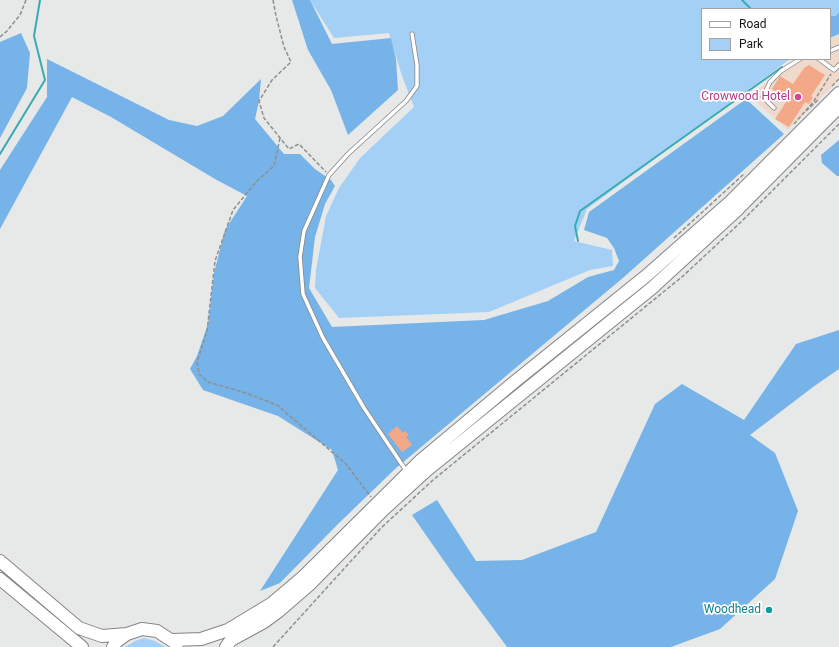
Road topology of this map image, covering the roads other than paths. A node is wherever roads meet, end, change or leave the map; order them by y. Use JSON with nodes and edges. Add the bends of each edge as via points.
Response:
{"nodes":[{"id":1,"x":412,"y":34,"type":"dead end"},
{"id":2,"x":798,"y":60,"type":"edge"},
{"id":3,"x":820,"y":60,"type":"edge"},
{"id":4,"x":839,"y":65,"type":"edge"},
{"id":5,"x":839,"y":87,"type":"edge"},
{"id":6,"x":839,"y":93,"type":"edge"},
{"id":7,"x":827,"y":105,"type":"junction"},
{"id":8,"x":774,"y":108,"type":"dead end"},
{"id":9,"x":839,"y":108,"type":"edge"},
{"id":10,"x":412,"y":477,"type":"junction"},
{"id":11,"x":0,"y":561,"type":"edge"},
{"id":12,"x":0,"y":579,"type":"edge"},
{"id":13,"x":127,"y":634,"type":"junction"},
{"id":14,"x":176,"y":643,"type":"edge"},
{"id":15,"x":82,"y":647,"type":"edge"},
{"id":16,"x":113,"y":647,"type":"edge"},
{"id":17,"x":226,"y":647,"type":"edge"}],
"edges":[{"from":1,"to":10,"type":"lane","via":[[417,65],[417,86],[406,101],[329,175],[304,231],[300,257],[303,294],[323,338],[364,408]]},
{"from":2,"to":8,"type":"lane","via":[[770,82],[763,97]]},
{"from":3,"to":4,"type":"lane","via":[[834,70]]},
{"from":5,"to":7,"type":"lane"},
{"from":6,"to":7,"type":"main road"},
{"from":7,"to":10,"type":"main road","via":[[708,222],[421,460]]},
{"from":9,"to":10,"type":"main road","via":[[736,211],[652,288]]},
{"from":10,"to":14,"type":"main road","via":[[376,503],[304,576],[271,604],[228,630],[201,639]]},
{"from":10,"to":17,"type":"main road","via":[[309,585],[279,612],[231,640]]},
{"from":11,"to":13,"type":"main road","via":[[79,628],[102,636]]},
{"from":12,"to":15,"type":"main road"},
{"from":13,"to":14,"type":"main road","via":[[142,629],[158,631]]},
{"from":13,"to":16,"type":"main road"}]}
